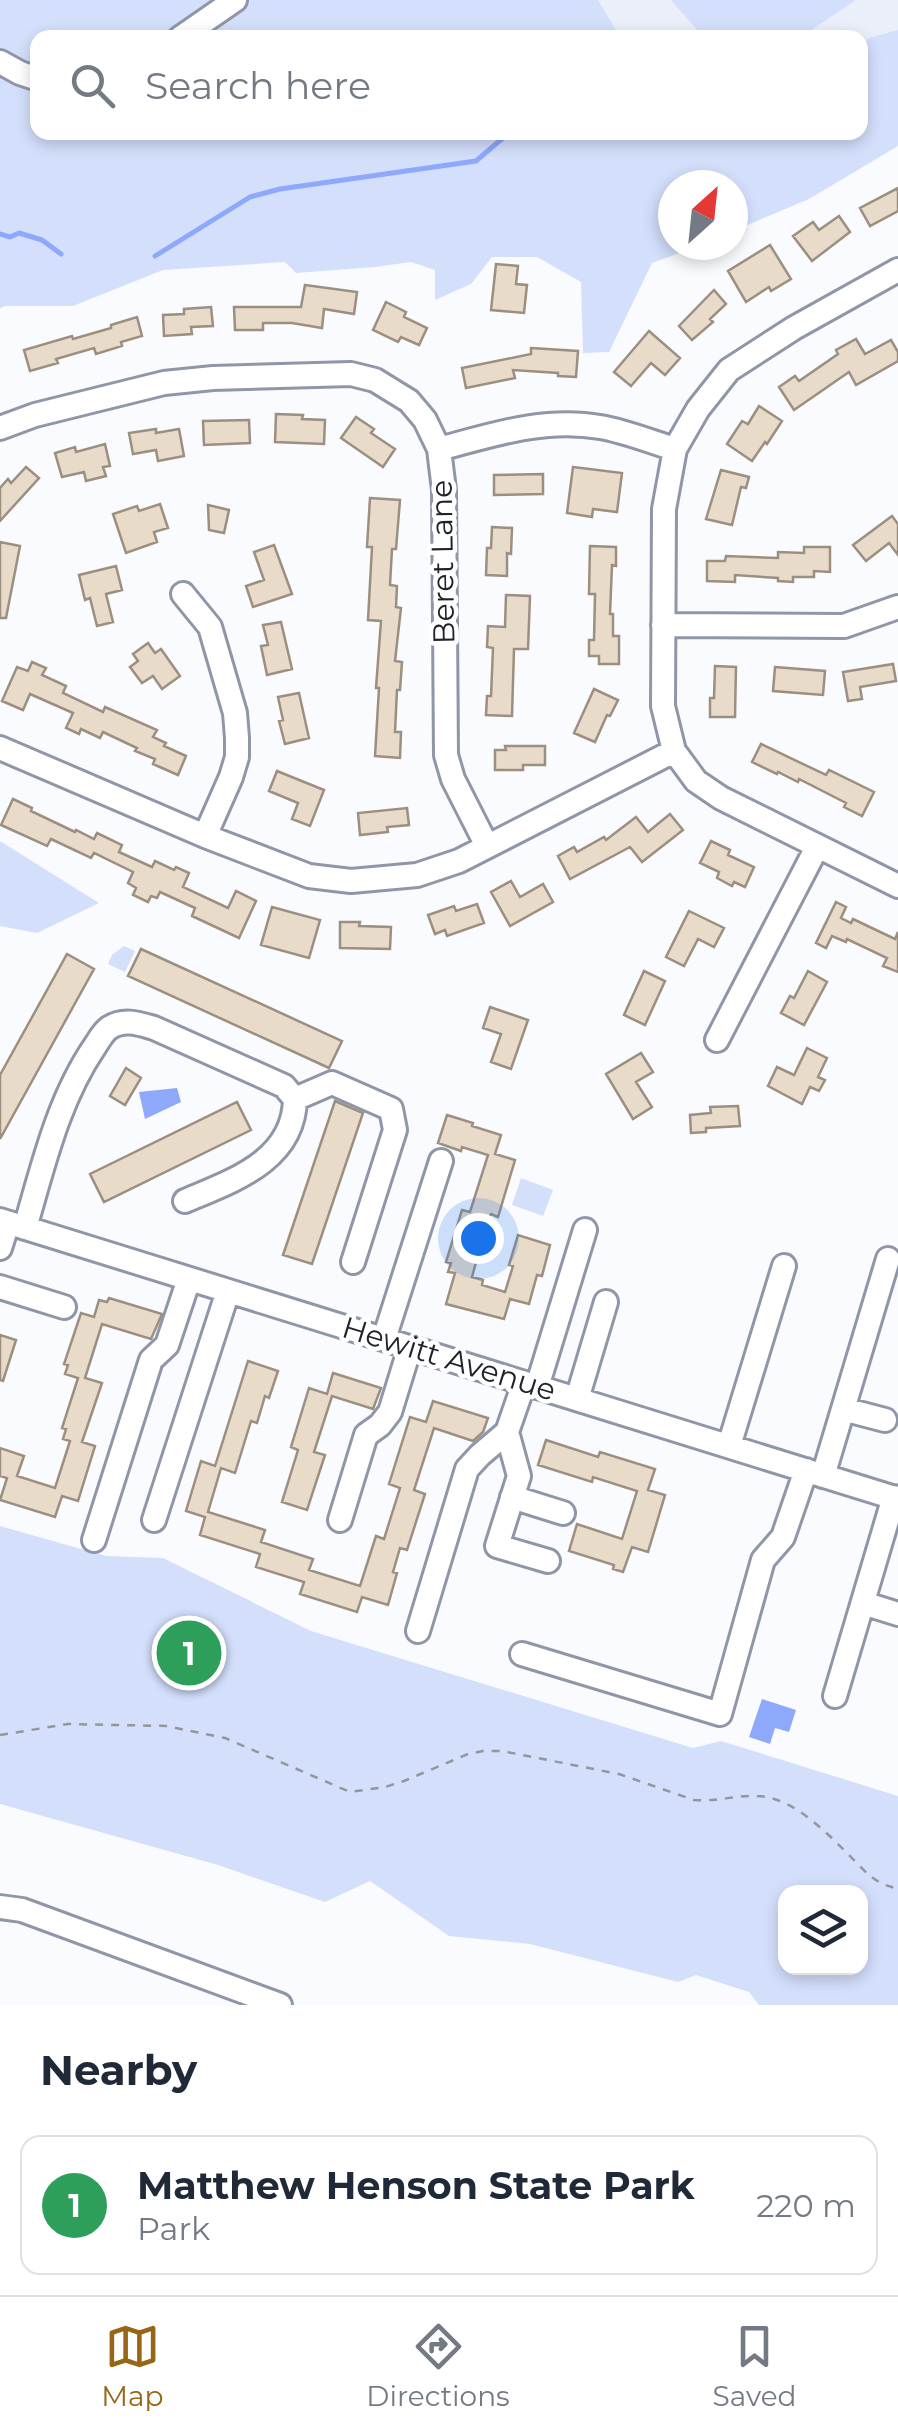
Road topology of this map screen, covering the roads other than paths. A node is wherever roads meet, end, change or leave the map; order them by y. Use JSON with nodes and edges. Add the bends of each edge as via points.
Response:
{"nodes":[{"id":1,"x":236,"y":0,"type":"edge"},
{"id":2,"x":192,"y":30,"type":"edge"},
{"id":3,"x":0,"y":62,"type":"edge"},
{"id":4,"x":30,"y":76,"type":"edge"},
{"id":5,"x":898,"y":270,"type":"edge"},
{"id":6,"x":0,"y":428,"type":"edge"},
{"id":7,"x":439,"y":449,"type":"junction"},
{"id":8,"x":675,"y":449,"type":"junction"},
{"id":9,"x":183,"y":594,"type":"dead end"},
{"id":10,"x":898,"y":607,"type":"edge"},
{"id":11,"x":663,"y":625,"type":"junction"},
{"id":12,"x":0,"y":748,"type":"edge"},
{"id":13,"x":674,"y":751,"type":"junction"},
{"id":14,"x":206,"y":836,"type":"junction"},
{"id":15,"x":487,"y":846,"type":"junction"},
{"id":16,"x":817,"y":847,"type":"junction"},
{"id":17,"x":898,"y":886,"type":"edge"},
{"id":18,"x":717,"y":1040,"type":"dead end"},
{"id":19,"x":295,"y":1100,"type":"junction"},
{"id":20,"x":441,"y":1161,"type":"dead end"},
{"id":21,"x":185,"y":1201,"type":"dead end"},
{"id":22,"x":11,"y":1223,"type":"edge"},
{"id":23,"x":585,"y":1230,"type":"dead end"},
{"id":24,"x":0,"y":1248,"type":"edge"},
{"id":25,"x":888,"y":1259,"type":"dead end"},
{"id":26,"x":353,"y":1262,"type":"dead end"},
{"id":27,"x":784,"y":1266,"type":"dead end"},
{"id":28,"x":190,"y":1279,"type":"junction"},
{"id":29,"x":0,"y":1287,"type":"edge"},
{"id":30,"x":228,"y":1291,"type":"junction"},
{"id":31,"x":606,"y":1302,"type":"dead end"},
{"id":32,"x":64,"y":1307,"type":"dead end"},
{"id":33,"x":384,"y":1339,"type":"junction"},
{"id":34,"x":410,"y":1347,"type":"junction"},
{"id":35,"x":531,"y":1385,"type":"junction"},
{"id":36,"x":577,"y":1399,"type":"junction"},
{"id":37,"x":843,"y":1409,"type":"junction"},
{"id":38,"x":885,"y":1420,"type":"dead end"},
{"id":39,"x":507,"y":1432,"type":"junction"},
{"id":40,"x":729,"y":1446,"type":"junction"},
{"id":41,"x":814,"y":1473,"type":"junction"},
{"id":42,"x":512,"y":1497,"type":"junction"},
{"id":43,"x":896,"y":1498,"type":"edge"},
{"id":44,"x":563,"y":1512,"type":"dead end"},
{"id":45,"x":154,"y":1520,"type":"dead end"},
{"id":46,"x":340,"y":1520,"type":"dead end"},
{"id":47,"x":94,"y":1540,"type":"dead end"},
{"id":48,"x":548,"y":1561,"type":"dead end"},
{"id":49,"x":862,"y":1603,"type":"junction"},
{"id":50,"x":898,"y":1614,"type":"edge"},
{"id":51,"x":418,"y":1631,"type":"dead end"},
{"id":52,"x":522,"y":1654,"type":"dead end"},
{"id":53,"x":835,"y":1696,"type":"dead end"},
{"id":54,"x":0,"y":1906,"type":"edge"},
{"id":55,"x":280,"y":2005,"type":"edge"}],
"edges":[{"from":1,"to":2,"type":"street"},
{"from":3,"to":4,"type":"street"},
{"from":5,"to":8,"type":"street","via":[[729,370]]},
{"from":6,"to":7,"type":"street","name":"Beret Lane","via":[[164,384],[351,374],[408,401]]},
{"from":7,"to":8,"type":"street","via":[[563,424],[601,427]]},
{"from":7,"to":15,"type":"street","name":"Beret Lane","via":[[446,754]]},
{"from":8,"to":11,"type":"street","via":[[664,509]]},
{"from":9,"to":14,"type":"street","via":[[210,627],[236,726],[237,757]]},
{"from":10,"to":11,"type":"street","via":[[844,626]]},
{"from":11,"to":13,"type":"street","via":[[663,706]]},
{"from":12,"to":14,"type":"street"},
{"from":13,"to":15,"type":"street"},
{"from":13,"to":16,"type":"street","via":[[696,781],[720,798]]},
{"from":14,"to":15,"type":"street","via":[[309,876],[351,881],[417,875]]},
{"from":16,"to":17,"type":"street"},
{"from":16,"to":18,"type":"street"},
{"from":19,"to":21,"type":"street","via":[[295,1113],[264,1163]]},
{"from":19,"to":22,"type":"street","via":[[284,1086],[154,1028],[134,1022],[106,1029]]},
{"from":19,"to":26,"type":"street","via":[[332,1083],[391,1109],[395,1130]]},
{"from":20,"to":33,"type":"street"},
{"from":22,"to":24,"type":"street"},
{"from":22,"to":28,"type":"street","name":"Hewitt Avenue"},
{"from":23,"to":35,"type":"street"},
{"from":25,"to":37,"type":"street"},
{"from":27,"to":40,"type":"street"},
{"from":28,"to":30,"type":"street","name":"Hewitt Avenue"},
{"from":28,"to":47,"type":"street","via":[[167,1345],[151,1360]]},
{"from":29,"to":32,"type":"street"},
{"from":30,"to":33,"type":"street","name":"Hewitt Avenue"},
{"from":30,"to":45,"type":"street"},
{"from":31,"to":36,"type":"street"},
{"from":33,"to":34,"type":"street","name":"Hewitt Avenue"},
{"from":34,"to":35,"type":"street","name":"Hewitt Avenue"},
{"from":34,"to":46,"type":"street","via":[[390,1412],[366,1435]]},
{"from":35,"to":36,"type":"street","name":"Hewitt Avenue"},
{"from":35,"to":39,"type":"street"},
{"from":36,"to":40,"type":"street","name":"Hewitt Avenue"},
{"from":37,"to":38,"type":"street"},
{"from":37,"to":41,"type":"street"},
{"from":39,"to":42,"type":"street","via":[[519,1476]]},
{"from":39,"to":51,"type":"street","via":[[467,1469]]},
{"from":40,"to":41,"type":"street","name":"Hewitt Avenue"},
{"from":41,"to":43,"type":"street","name":"Hewitt Avenue"},
{"from":41,"to":52,"type":"street","via":[[783,1537],[763,1560],[720,1714]]},
{"from":42,"to":44,"type":"street"},
{"from":42,"to":48,"type":"street","via":[[498,1546]]},
{"from":43,"to":49,"type":"street"},
{"from":49,"to":50,"type":"street"},
{"from":49,"to":53,"type":"street"},
{"from":54,"to":55,"type":"street"}]}
